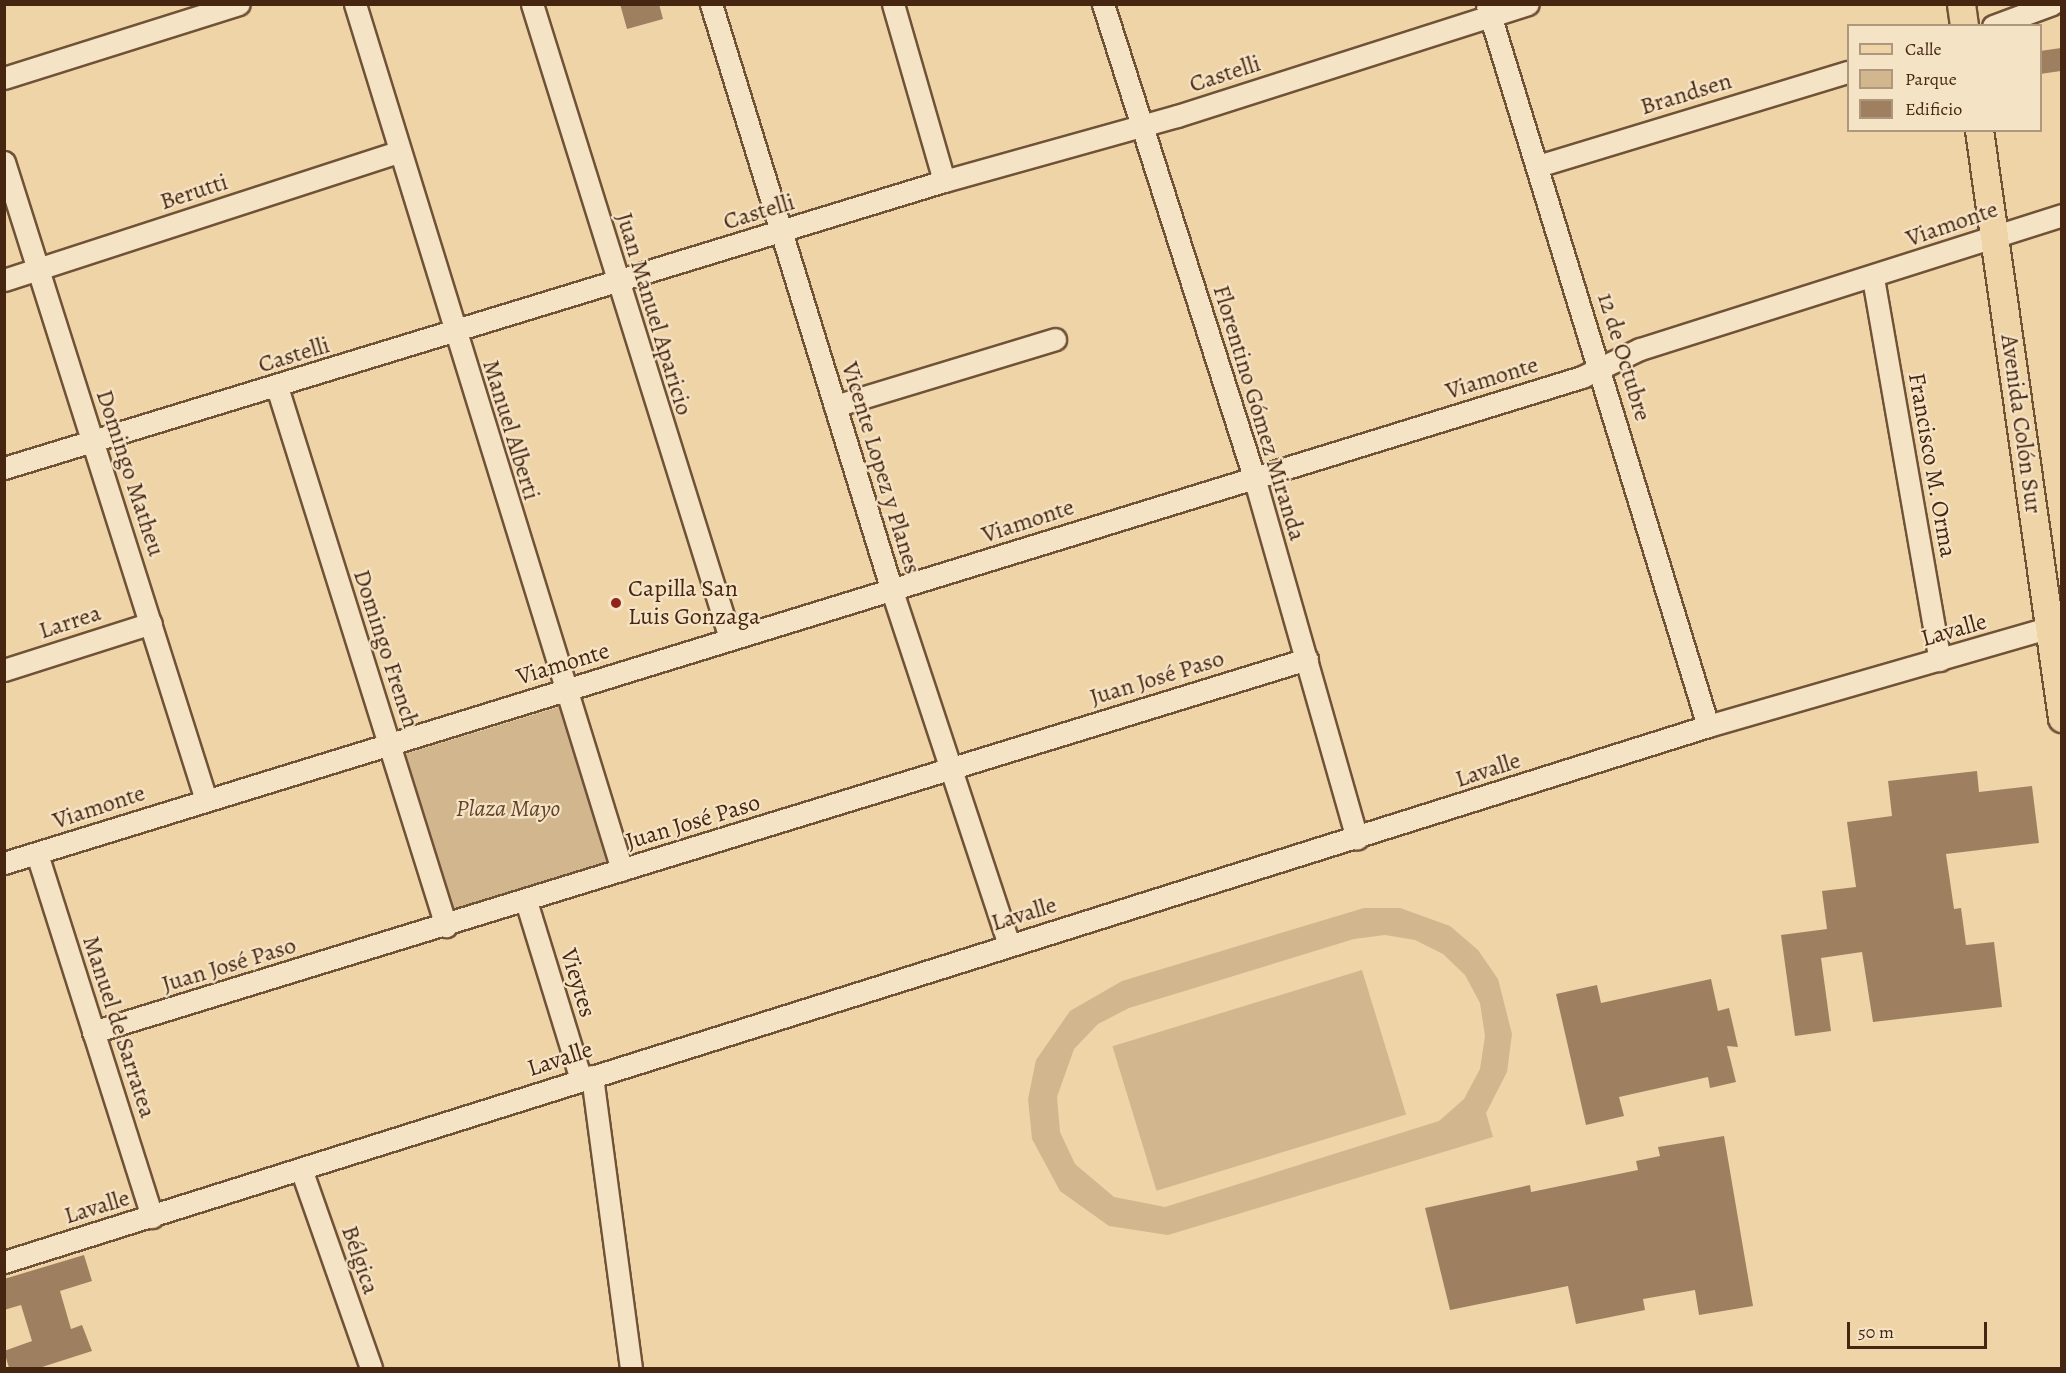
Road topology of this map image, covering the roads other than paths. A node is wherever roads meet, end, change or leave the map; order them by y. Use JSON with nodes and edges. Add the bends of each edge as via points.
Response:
{"nodes":[{"id":1,"x":239,"y":4,"type":"edge"},
{"id":2,"x":355,"y":4,"type":"edge"},
{"id":3,"x":532,"y":4,"type":"edge"},
{"id":4,"x":711,"y":4,"type":"edge"},
{"id":5,"x":893,"y":4,"type":"edge"},
{"id":6,"x":1103,"y":4,"type":"edge"},
{"id":7,"x":1528,"y":4,"type":"edge"},
{"id":8,"x":1961,"y":4,"type":"edge"},
{"id":9,"x":2052,"y":4,"type":"edge"},
{"id":10,"x":1488,"y":10,"type":"edge"},
{"id":11,"x":1964,"y":24,"type":"edge"},
{"id":12,"x":1998,"y":24,"type":"edge"},
{"id":13,"x":1847,"y":72,"type":"edge"},
{"id":14,"x":4,"y":78,"type":"edge"},
{"id":15,"x":1140,"y":125,"type":"junction"},
{"id":16,"x":1979,"y":132,"type":"edge"},
{"id":17,"x":399,"y":152,"type":"junction"},
{"id":18,"x":4,"y":162,"type":"edge"},
{"id":19,"x":1538,"y":166,"type":"junction"},
{"id":20,"x":944,"y":181,"type":"junction"},
{"id":21,"x":2061,"y":214,"type":"edge"},
{"id":22,"x":781,"y":231,"type":"junction"},
{"id":23,"x":1994,"y":237,"type":"junction"},
{"id":24,"x":38,"y":269,"type":"junction"},
{"id":25,"x":1873,"y":278,"type":"junction"},
{"id":26,"x":4,"y":280,"type":"edge"},
{"id":27,"x":616,"y":282,"type":"junction"},
{"id":28,"x":454,"y":331,"type":"junction"},
{"id":29,"x":1055,"y":339,"type":"dead end"},
{"id":30,"x":1600,"y":367,"type":"junction"},
{"id":31,"x":277,"y":387,"type":"junction"},
{"id":32,"x":835,"y":406,"type":"junction"},
{"id":33,"x":93,"y":441,"type":"junction"},
{"id":34,"x":4,"y":468,"type":"edge"},
{"id":35,"x":1254,"y":477,"type":"junction"},
{"id":36,"x":892,"y":591,"type":"junction"},
{"id":37,"x":151,"y":623,"type":"junction"},
{"id":38,"x":2056,"y":626,"type":"edge"},
{"id":39,"x":730,"y":638,"type":"junction"},
{"id":40,"x":1307,"y":659,"type":"junction"},
{"id":41,"x":1940,"y":660,"type":"junction"},
{"id":42,"x":4,"y":670,"type":"edge"},
{"id":43,"x":565,"y":691,"type":"junction"},
{"id":44,"x":2061,"y":718,"type":"edge"},
{"id":45,"x":1708,"y":726,"type":"junction"},
{"id":46,"x":390,"y":745,"type":"junction"},
{"id":47,"x":951,"y":768,"type":"junction"},
{"id":48,"x":206,"y":800,"type":"junction"},
{"id":49,"x":1357,"y":839,"type":"junction"},
{"id":50,"x":37,"y":854,"type":"junction"},
{"id":51,"x":4,"y":863,"type":"edge"},
{"id":52,"x":622,"y":870,"type":"junction"},
{"id":53,"x":526,"y":901,"type":"junction"},
{"id":54,"x":446,"y":926,"type":"junction"},
{"id":55,"x":1010,"y":945,"type":"junction"},
{"id":56,"x":93,"y":1032,"type":"junction"},
{"id":57,"x":587,"y":1078,"type":"junction"},
{"id":58,"x":301,"y":1169,"type":"junction"},
{"id":59,"x":152,"y":1217,"type":"junction"},
{"id":60,"x":4,"y":1262,"type":"edge"},
{"id":61,"x":371,"y":1368,"type":"edge"},
{"id":62,"x":631,"y":1368,"type":"edge"}],
"edges":[{"from":1,"to":14,"type":"street"},
{"from":2,"to":17,"type":"street","name":"Manuel Alberti"},
{"from":3,"to":27,"type":"street","name":"Juan Manuel Aparicio"},
{"from":4,"to":22,"type":"street","name":"Vicente Lopez y Planes"},
{"from":5,"to":20,"type":"street"},
{"from":6,"to":15,"type":"street","name":"Florentino Gómez Miranda"},
{"from":7,"to":10,"type":"street","name":"Castelli"},
{"from":8,"to":11,"type":"main road"},
{"from":9,"to":12,"type":"street"},
{"from":10,"to":15,"type":"street","name":"Castelli"},
{"from":10,"to":19,"type":"street","name":"12 de Octubre"},
{"from":13,"to":19,"type":"street","name":"Brandsen"},
{"from":15,"to":20,"type":"street","name":"Castelli"},
{"from":15,"to":35,"type":"street","name":"Florentino Gómez Miranda"},
{"from":16,"to":23,"type":"main road","name":"Avenida Colón Sur"},
{"from":17,"to":24,"type":"street","name":"Berutti"},
{"from":17,"to":28,"type":"street","name":"Manuel Alberti"},
{"from":18,"to":24,"type":"street","name":"Domingo Matheu"},
{"from":19,"to":30,"type":"street","name":"12 de Octubre"},
{"from":20,"to":22,"type":"street","name":"Castelli"},
{"from":21,"to":23,"type":"street","name":"Viamonte"},
{"from":22,"to":27,"type":"street","name":"Castelli"},
{"from":22,"to":32,"type":"street","name":"Vicente Lopez y Planes"},
{"from":23,"to":25,"type":"street","name":"Viamonte"},
{"from":23,"to":38,"type":"main road","name":"Avenida Colón Sur"},
{"from":24,"to":26,"type":"street","name":"Berutti"},
{"from":24,"to":33,"type":"street","name":"Domingo Matheu"},
{"from":25,"to":30,"type":"street","name":"Viamonte","via":[[1640,348]]},
{"from":25,"to":41,"type":"street","name":"Francisco M. Orma"},
{"from":27,"to":28,"type":"street","name":"Castelli"},
{"from":27,"to":39,"type":"street","name":"Juan Manuel Aparicio"},
{"from":28,"to":31,"type":"street","name":"Castelli"},
{"from":28,"to":43,"type":"street","name":"Manuel Alberti"},
{"from":29,"to":32,"type":"street"},
{"from":30,"to":35,"type":"street","name":"Viamonte","via":[[1582,377]]},
{"from":30,"to":45,"type":"street","name":"12 de Octubre"},
{"from":31,"to":33,"type":"street","name":"Castelli"},
{"from":31,"to":46,"type":"street","name":"Domingo French"},
{"from":32,"to":36,"type":"street","name":"Vicente Lopez y Planes"},
{"from":33,"to":34,"type":"street","name":"Castelli"},
{"from":33,"to":37,"type":"street","name":"Domingo Matheu"},
{"from":35,"to":36,"type":"street","name":"Viamonte"},
{"from":35,"to":40,"type":"street","name":"Florentino Gómez Miranda"},
{"from":36,"to":39,"type":"street","name":"Viamonte"},
{"from":36,"to":47,"type":"street","name":"Vicente Lopez y Planes"},
{"from":37,"to":42,"type":"street","name":"Larrea"},
{"from":37,"to":48,"type":"street","name":"Domingo Matheu"},
{"from":38,"to":41,"type":"street","name":"Lavalle"},
{"from":38,"to":44,"type":"main road","name":"Avenida Colón Sur"},
{"from":39,"to":43,"type":"street","name":"Viamonte"},
{"from":40,"to":47,"type":"street","name":"Juan José Paso"},
{"from":40,"to":49,"type":"street","name":"Florentino Gómez Miranda"},
{"from":41,"to":45,"type":"street","name":"Lavalle"},
{"from":43,"to":46,"type":"street","name":"Viamonte"},
{"from":43,"to":52,"type":"street","name":"Manuel Alberti"},
{"from":45,"to":49,"type":"street","name":"Lavalle"},
{"from":46,"to":48,"type":"street","name":"Viamonte"},
{"from":46,"to":54,"type":"street","name":"Domingo French"},
{"from":47,"to":52,"type":"street","name":"Juan José Paso"},
{"from":47,"to":55,"type":"street","name":"Vicente Lopez y Planes"},
{"from":48,"to":50,"type":"street","name":"Viamonte"},
{"from":49,"to":55,"type":"street","name":"Lavalle"},
{"from":50,"to":51,"type":"street","name":"Viamonte"},
{"from":50,"to":56,"type":"street","name":"Manuel de Sarratea"},
{"from":52,"to":53,"type":"street","name":"Juan José Paso"},
{"from":53,"to":54,"type":"street","name":"Juan José Paso"},
{"from":53,"to":57,"type":"street","name":"Vieytes"},
{"from":54,"to":56,"type":"street","name":"Juan José Paso"},
{"from":55,"to":57,"type":"street","name":"Lavalle"},
{"from":56,"to":59,"type":"street","name":"Manuel de Sarratea"},
{"from":57,"to":58,"type":"street","name":"Lavalle"},
{"from":57,"to":62,"type":"street","name":"Vieytes"},
{"from":58,"to":59,"type":"street","name":"Lavalle"},
{"from":58,"to":61,"type":"street","name":"Bélgica"},
{"from":59,"to":60,"type":"street","name":"Lavalle"}]}
